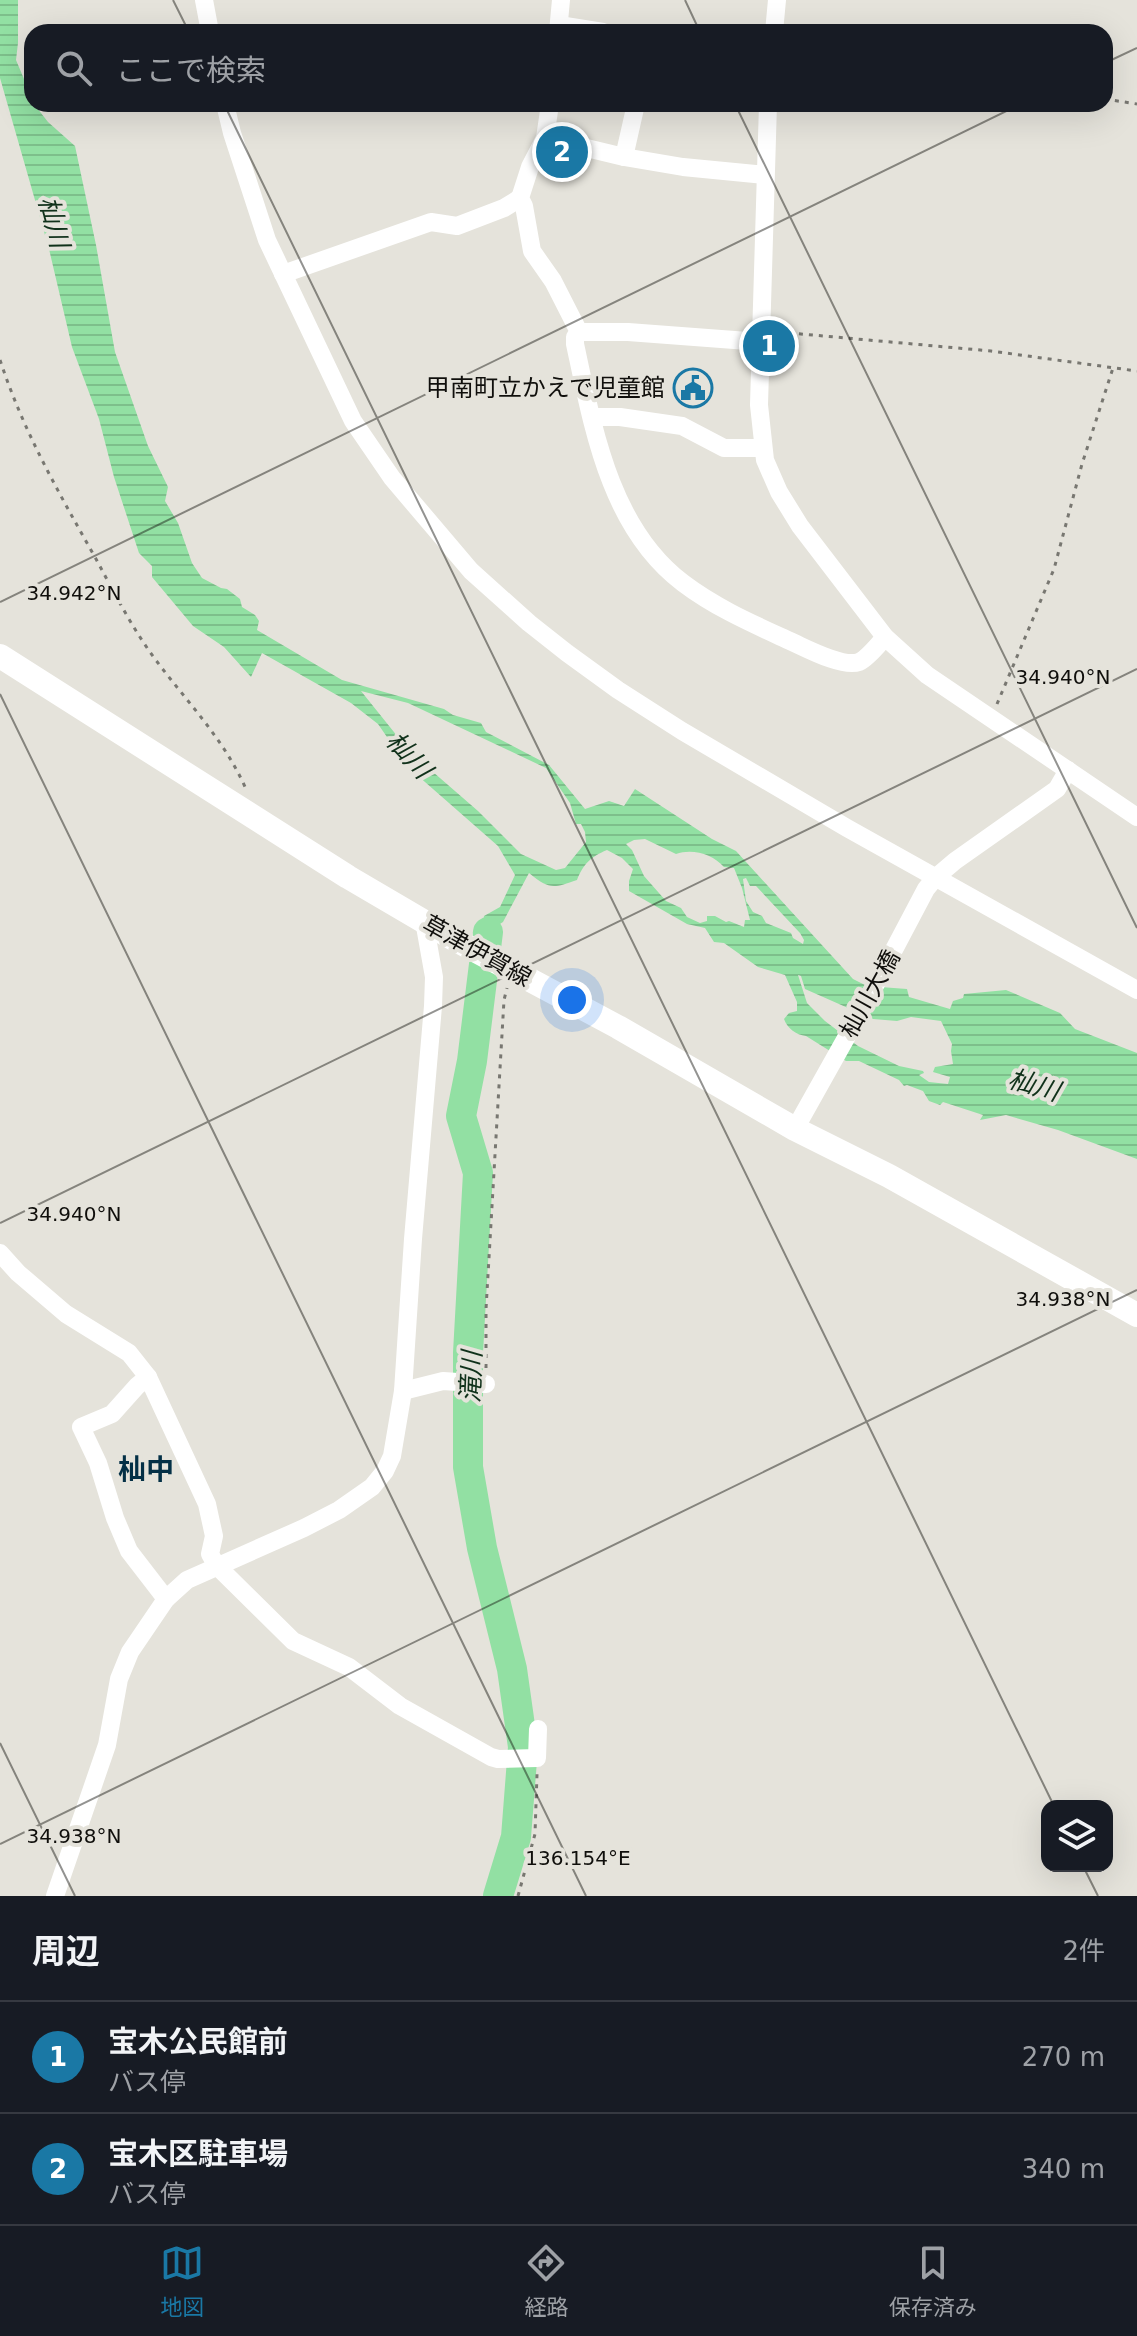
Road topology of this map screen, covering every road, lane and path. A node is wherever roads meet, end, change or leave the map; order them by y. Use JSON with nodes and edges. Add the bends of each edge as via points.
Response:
{"nodes":[{"id":1,"x":204,"y":0,"type":"edge"},
{"id":2,"x":561,"y":0,"type":"edge"},
{"id":3,"x":777,"y":0,"type":"edge"},
{"id":4,"x":208,"y":24,"type":"edge"},
{"id":5,"x":559,"y":24,"type":"edge"},
{"id":6,"x":775,"y":24,"type":"edge"},
{"id":7,"x":1113,"y":100,"type":"edge"},
{"id":8,"x":1137,"y":104,"type":"edge"},
{"id":9,"x":227,"y":112,"type":"edge"},
{"id":10,"x":549,"y":112,"type":"edge"},
{"id":11,"x":634,"y":112,"type":"edge"},
{"id":12,"x":768,"y":112,"type":"edge"},
{"id":13,"x":545,"y":138,"type":"junction"},
{"id":14,"x":624,"y":157,"type":"junction"},
{"id":15,"x":765,"y":175,"type":"junction"},
{"id":16,"x":520,"y":198,"type":"junction"},
{"id":17,"x":283,"y":274,"type":"junction"},
{"id":18,"x":579,"y":332,"type":"junction"},
{"id":19,"x":761,"y":335,"type":"junction"},
{"id":20,"x":0,"y":360,"type":"edge"},
{"id":21,"x":1113,"y":368,"type":"junction"},
{"id":22,"x":1137,"y":371,"type":"edge"},
{"id":23,"x":592,"y":417,"type":"junction"},
{"id":24,"x":763,"y":448,"type":"junction"},
{"id":25,"x":885,"y":637,"type":"junction"},
{"id":26,"x":0,"y":656,"type":"edge"},
{"id":27,"x":991,"y":719,"type":"junction"},
{"id":28,"x":1068,"y":770,"type":"junction"},
{"id":29,"x":246,"y":789,"type":"dead end"},
{"id":30,"x":1137,"y":817,"type":"edge"},
{"id":31,"x":930,"y":883,"type":"junction"},
{"id":32,"x":424,"y":921,"type":"junction"},
{"id":33,"x":508,"y":969,"type":"junction"},
{"id":34,"x":1137,"y":990,"type":"edge"},
{"id":35,"x":795,"y":1129,"type":"junction"},
{"id":36,"x":0,"y":1253,"type":"edge"},
{"id":37,"x":1137,"y":1315,"type":"edge"},
{"id":38,"x":148,"y":1377,"type":"junction"},
{"id":39,"x":481,"y":1383,"type":"joint"},
{"id":40,"x":403,"y":1391,"type":"junction"},
{"id":41,"x":216,"y":1565,"type":"junction"},
{"id":42,"x":166,"y":1599,"type":"junction"},
{"id":43,"x":538,"y":1729,"type":"dead end"},
{"id":44,"x":534,"y":1758,"type":"junction"},
{"id":45,"x":55,"y":1896,"type":"edge"},
{"id":46,"x":518,"y":1896,"type":"edge"}],
"edges":[{"from":1,"to":4,"type":"street"},
{"from":2,"to":5,"type":"street"},
{"from":3,"to":6,"type":"street"},
{"from":7,"to":8,"type":"path"},
{"from":9,"to":17,"type":"street"},
{"from":10,"to":13,"type":"street"},
{"from":11,"to":14,"type":"street"},
{"from":12,"to":15,"type":"street"},
{"from":13,"to":14,"type":"street"},
{"from":13,"to":16,"type":"street"},
{"from":14,"to":15,"type":"street"},
{"from":15,"to":19,"type":"street"},
{"from":16,"to":17,"type":"street","via":[[457,226],[431,222]]},
{"from":16,"to":18,"type":"street","via":[[532,251]]},
{"from":17,"to":31,"type":"street","via":[[353,421],[392,478],[471,571],[618,690]]},
{"from":18,"to":19,"type":"street"},
{"from":18,"to":23,"type":"street","via":[[575,344]]},
{"from":19,"to":21,"type":"path","via":[[779,332],[991,351]]},
{"from":19,"to":24,"type":"street"},
{"from":20,"to":29,"type":"path","via":[[31,440],[128,616],[220,741]]},
{"from":21,"to":22,"type":"path"},
{"from":21,"to":27,"type":"path","via":[[1054,569]]},
{"from":23,"to":24,"type":"street","via":[[682,426],[724,448]]},
{"from":23,"to":25,"type":"street","via":[[608,476],[628,517],[683,583],[742,619],[849,663],[861,661]]},
{"from":24,"to":25,"type":"street","via":[[788,509]]},
{"from":25,"to":27,"type":"street","via":[[927,675]]},
{"from":26,"to":32,"type":"main road","name":"草津伊賀線"},
{"from":27,"to":28,"type":"street"},
{"from":28,"to":30,"type":"street"},
{"from":28,"to":31,"type":"street","via":[[1057,789]]},
{"from":31,"to":34,"type":"street"},
{"from":31,"to":35,"type":"street","name":"杣川大橋"},
{"from":32,"to":33,"type":"main road","name":"草津伊賀線"},
{"from":32,"to":40,"type":"street","via":[[434,977],[433,1006]]},
{"from":33,"to":35,"type":"main road","name":"草津伊賀線"},
{"from":33,"to":39,"type":"path"},
{"from":35,"to":37,"type":"main road","name":"草津伊賀線"},
{"from":36,"to":38,"type":"street","via":[[66,1314],[129,1353]]},
{"from":38,"to":41,"type":"street","via":[[207,1504],[214,1536],[210,1554]]},
{"from":38,"to":42,"type":"street","via":[[112,1414],[81,1427],[129,1551]]},
{"from":39,"to":40,"type":"street","via":[[443,1381]]},
{"from":40,"to":41,"type":"street","via":[[392,1456],[372,1487],[304,1528]]},
{"from":41,"to":42,"type":"street"},
{"from":41,"to":44,"type":"street","via":[[293,1641],[349,1667],[400,1706],[491,1757]]},
{"from":42,"to":45,"type":"street","via":[[130,1652],[119,1679],[107,1745]]},
{"from":43,"to":44,"type":"street"},
{"from":44,"to":46,"type":"path","via":[[535,1834]]}]}
